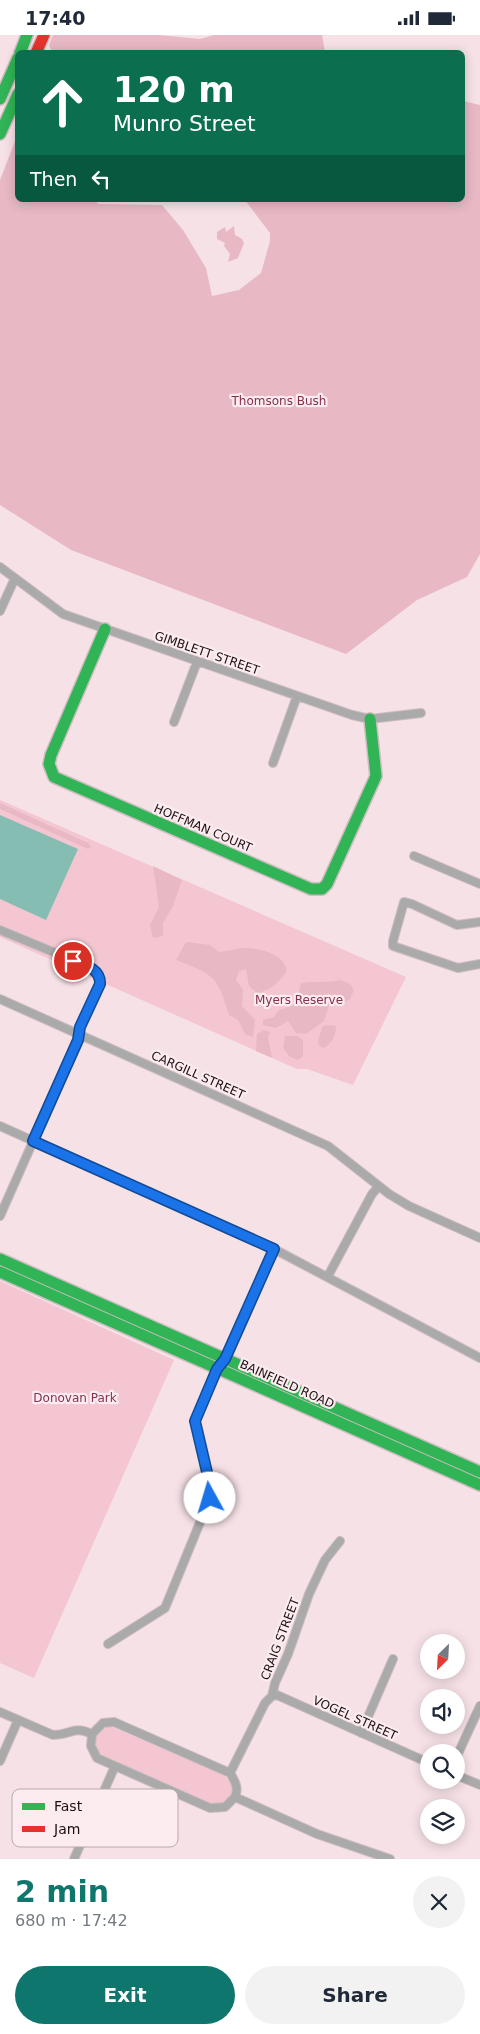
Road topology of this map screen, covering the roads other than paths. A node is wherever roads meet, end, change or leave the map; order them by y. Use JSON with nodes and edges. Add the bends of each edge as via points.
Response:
{"nodes":[{"id":1,"x":27,"y":35,"type":"edge"},
{"id":2,"x":44,"y":35,"type":"edge"},
{"id":3,"x":21,"y":50,"type":"edge"},
{"id":4,"x":37,"y":50,"type":"edge"},
{"id":5,"x":15,"y":65,"type":"edge"},
{"id":6,"x":0,"y":99,"type":"edge"},
{"id":7,"x":15,"y":101,"type":"edge"},
{"id":8,"x":0,"y":134,"type":"edge"},
{"id":9,"x":0,"y":567,"type":"edge"},
{"id":10,"x":14,"y":578,"type":"junction"},
{"id":11,"x":0,"y":611,"type":"edge"},
{"id":12,"x":106,"y":629,"type":"junction"},
{"id":13,"x":197,"y":662,"type":"junction"},
{"id":14,"x":297,"y":696,"type":"junction"},
{"id":15,"x":421,"y":713,"type":"dead end"},
{"id":16,"x":370,"y":719,"type":"junction"},
{"id":17,"x":174,"y":722,"type":"dead end"},
{"id":18,"x":273,"y":763,"type":"dead end"},
{"id":19,"x":414,"y":856,"type":"dead end"},
{"id":20,"x":480,"y":884,"type":"edge"},
{"id":21,"x":480,"y":922,"type":"edge"},
{"id":22,"x":0,"y":930,"type":"edge"},
{"id":23,"x":480,"y":964,"type":"edge"},
{"id":24,"x":0,"y":999,"type":"edge"},
{"id":25,"x":78,"y":1033,"type":"junction"},
{"id":26,"x":0,"y":1126,"type":"edge"},
{"id":27,"x":33,"y":1141,"type":"junction"},
{"id":28,"x":379,"y":1186,"type":"junction"},
{"id":29,"x":0,"y":1216,"type":"edge"},
{"id":30,"x":480,"y":1238,"type":"edge"},
{"id":31,"x":274,"y":1249,"type":"junction"},
{"id":32,"x":0,"y":1259,"type":"edge"},
{"id":33,"x":0,"y":1271,"type":"edge"},
{"id":34,"x":328,"y":1277,"type":"junction"},
{"id":35,"x":104,"y":1311,"type":"junction"},
{"id":36,"x":480,"y":1357,"type":"edge"},
{"id":37,"x":221,"y":1364,"type":"junction"},
{"id":38,"x":337,"y":1415,"type":"junction"},
{"id":39,"x":480,"y":1473,"type":"edge"},
{"id":40,"x":480,"y":1485,"type":"edge"},
{"id":41,"x":340,"y":1541,"type":"dead end"},
{"id":42,"x":108,"y":1644,"type":"dead end"},
{"id":43,"x":393,"y":1659,"type":"dead end"},
{"id":44,"x":272,"y":1695,"type":"junction"},
{"id":45,"x":480,"y":1706,"type":"edge"},
{"id":46,"x":0,"y":1712,"type":"edge"},
{"id":47,"x":18,"y":1720,"type":"junction"},
{"id":48,"x":361,"y":1733,"type":"junction"},
{"id":49,"x":92,"y":1734,"type":"junction"},
{"id":50,"x":462,"y":1744,"type":"edge"},
{"id":51,"x":420,"y":1759,"type":"edge"},
{"id":52,"x":0,"y":1761,"type":"edge"},
{"id":53,"x":115,"y":1766,"type":"junction"},
{"id":54,"x":230,"y":1773,"type":"junction"},
{"id":55,"x":465,"y":1779,"type":"edge"},
{"id":56,"x":480,"y":1785,"type":"edge"},
{"id":57,"x":105,"y":1789,"type":"edge"},
{"id":58,"x":167,"y":1789,"type":"edge"},
{"id":59,"x":178,"y":1794,"type":"edge"},
{"id":60,"x":236,"y":1797,"type":"junction"},
{"id":61,"x":79,"y":1847,"type":"edge"},
{"id":62,"x":74,"y":1859,"type":"edge"},
{"id":63,"x":390,"y":1859,"type":"edge"}],
"edges":[{"from":1,"to":3,"type":"main road"},
{"from":2,"to":4,"type":"main road"},
{"from":5,"to":6,"type":"main road"},
{"from":7,"to":8,"type":"main road"},
{"from":9,"to":10,"type":"street","name":"GIMBLETT STREET"},
{"from":10,"to":11,"type":"street"},
{"from":10,"to":12,"type":"street","name":"GIMBLETT STREET","via":[[63,614]]},
{"from":12,"to":13,"type":"street","name":"GIMBLETT STREET"},
{"from":12,"to":16,"type":"main road","name":"HOFFMAN COURT","via":[[51,755],[49,764],[54,777],[311,889],[322,889],[327,884],[376,776]]},
{"from":13,"to":14,"type":"street","name":"GIMBLETT STREET"},
{"from":13,"to":17,"type":"street"},
{"from":14,"to":16,"type":"street","name":"GIMBLETT STREET"},
{"from":14,"to":18,"type":"street"},
{"from":15,"to":16,"type":"street","name":"GIMBLETT STREET"},
{"from":19,"to":20,"type":"street"},
{"from":21,"to":23,"type":"street","via":[[457,925],[404,902],[392,941],[393,946],[458,968]]},
{"from":22,"to":25,"type":"street","via":[[97,972],[100,984]]},
{"from":24,"to":25,"type":"street","name":"CARGILL STREET"},
{"from":25,"to":27,"type":"street","via":[[78,1040]]},
{"from":25,"to":28,"type":"street","name":"CARGILL STREET","via":[[328,1146]]},
{"from":26,"to":27,"type":"street"},
{"from":27,"to":29,"type":"street"},
{"from":27,"to":31,"type":"street"},
{"from":28,"to":30,"type":"street","name":"CARGILL STREET","via":[[409,1206]]},
{"from":28,"to":34,"type":"street"},
{"from":31,"to":34,"type":"street"},
{"from":31,"to":37,"type":"street"},
{"from":32,"to":35,"type":"main road","name":"BAINFIELD ROAD"},
{"from":33,"to":35,"type":"main road","name":"BAINFIELD ROAD"},
{"from":34,"to":36,"type":"street"},
{"from":35,"to":37,"type":"main road","name":"BAINFIELD ROAD"},
{"from":37,"to":38,"type":"main road","name":"BAINFIELD ROAD"},
{"from":37,"to":42,"type":"street","via":[[195,1421],[212,1493],[210,1498],[165,1608]]},
{"from":38,"to":39,"type":"main road","name":"BAINFIELD ROAD"},
{"from":38,"to":40,"type":"main road","name":"BAINFIELD ROAD"},
{"from":41,"to":44,"type":"street","name":"CRAIG STREET","via":[[325,1560],[309,1594]]},
{"from":43,"to":48,"type":"street"},
{"from":44,"to":48,"type":"street","name":"VOGEL STREET"},
{"from":44,"to":54,"type":"street","name":"CRAIG STREET"},
{"from":45,"to":50,"type":"street"},
{"from":46,"to":47,"type":"street"},
{"from":47,"to":49,"type":"street","via":[[53,1735],[78,1729]]},
{"from":47,"to":52,"type":"street"},
{"from":48,"to":51,"type":"street","name":"VOGEL STREET"},
{"from":49,"to":53,"type":"street","via":[[91,1746],[97,1758]]},
{"from":49,"to":54,"type":"street","via":[[103,1723],[114,1721]]},
{"from":53,"to":57,"type":"street"},
{"from":53,"to":58,"type":"street"},
{"from":54,"to":60,"type":"street","via":[[236,1781]]},
{"from":55,"to":56,"type":"street"},
{"from":59,"to":60,"type":"street","via":[[210,1808],[225,1807]]},
{"from":60,"to":63,"type":"street","via":[[318,1834]]},
{"from":61,"to":62,"type":"street"}]}
